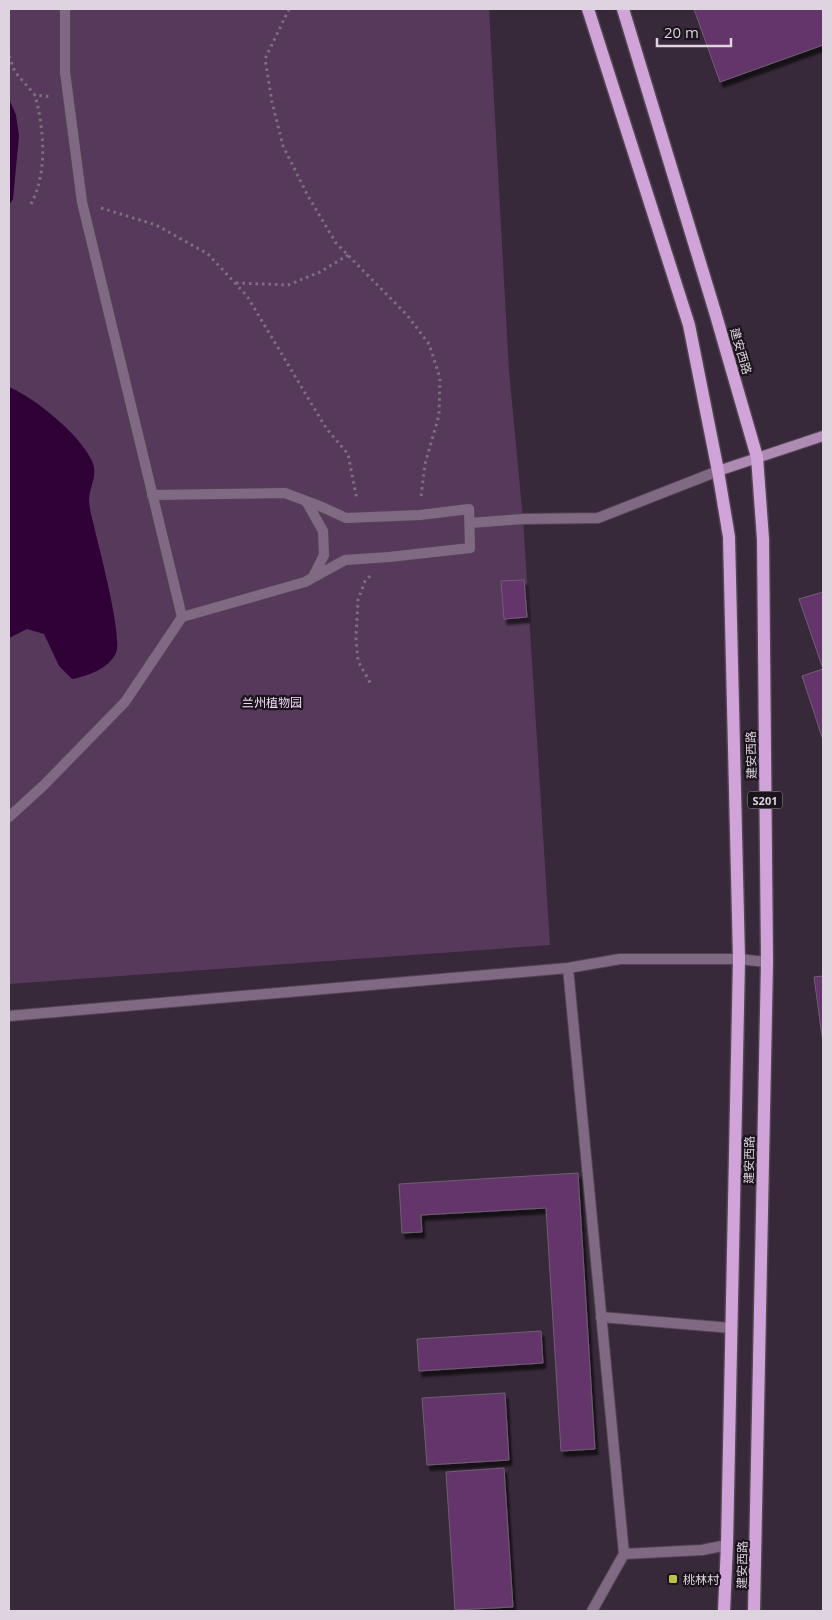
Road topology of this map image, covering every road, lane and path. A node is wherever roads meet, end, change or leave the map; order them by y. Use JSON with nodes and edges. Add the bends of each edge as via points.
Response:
{"nodes":[{"id":1,"x":65,"y":9,"type":"edge"},
{"id":2,"x":289,"y":9,"type":"edge"},
{"id":3,"x":588,"y":9,"type":"edge"},
{"id":4,"x":623,"y":9,"type":"edge"},
{"id":5,"x":9,"y":56,"type":"edge"},
{"id":6,"x":35,"y":95,"type":"junction"},
{"id":7,"x":68,"y":98,"type":"junction"},
{"id":8,"x":82,"y":202,"type":"junction"},
{"id":9,"x":31,"y":204,"type":"dead end"},
{"id":10,"x":348,"y":255,"type":"junction"},
{"id":11,"x":235,"y":283,"type":"junction"},
{"id":12,"x":823,"y":436,"type":"edge"},
{"id":13,"x":757,"y":457,"type":"junction"},
{"id":14,"x":718,"y":471,"type":"junction"},
{"id":15,"x":152,"y":495,"type":"junction"},
{"id":16,"x":306,"y":501,"type":"junction"},
{"id":17,"x":420,"y":516,"type":"junction"},
{"id":18,"x":361,"y":518,"type":"junction"},
{"id":19,"x":470,"y":523,"type":"junction"},
{"id":20,"x":389,"y":557,"type":"junction"},
{"id":21,"x":314,"y":578,"type":"junction"},
{"id":22,"x":182,"y":616,"type":"junction"},
{"id":23,"x":372,"y":686,"type":"dead end"},
{"id":24,"x":9,"y":817,"type":"edge"},
{"id":25,"x":739,"y":959,"type":"junction"},
{"id":26,"x":767,"y":962,"type":"junction"},
{"id":27,"x":568,"y":968,"type":"junction"},
{"id":28,"x":9,"y":1016,"type":"edge"},
{"id":29,"x":602,"y":1317,"type":"junction"},
{"id":30,"x":731,"y":1328,"type":"junction"},
{"id":31,"x":727,"y":1545,"type":"junction"},
{"id":32,"x":624,"y":1554,"type":"junction"},
{"id":33,"x":592,"y":1611,"type":"edge"},
{"id":34,"x":724,"y":1611,"type":"edge"},
{"id":35,"x":754,"y":1611,"type":"edge"}],
"edges":[{"from":1,"to":7,"type":"street"},
{"from":2,"to":10,"type":"path","via":[[265,59],[272,102],[283,146],[336,243]]},
{"from":3,"to":14,"type":"main road","name":"建安西路","number":"S201","via":[[689,325]]},
{"from":4,"to":13,"type":"main road","name":"建安西路","number":"S201"},
{"from":5,"to":6,"type":"path","via":[[15,72]]},
{"from":6,"to":7,"type":"path"},
{"from":6,"to":9,"type":"path","via":[[40,113],[43,154],[38,190]]},
{"from":7,"to":8,"type":"street"},
{"from":8,"to":11,"type":"path","via":[[156,225],[208,254]]},
{"from":8,"to":15,"type":"street"},
{"from":10,"to":11,"type":"path","via":[[320,272],[288,284]]},
{"from":10,"to":17,"type":"path","via":[[406,315],[429,344],[440,378],[440,415],[424,464]]},
{"from":11,"to":18,"type":"path","via":[[247,296],[326,428],[348,454]]},
{"from":12,"to":13,"type":"street"},
{"from":13,"to":14,"type":"street"},
{"from":13,"to":26,"type":"main road","name":"建安西路","number":"S201","via":[[763,539]]},
{"from":14,"to":19,"type":"street","via":[[598,518]]},
{"from":14,"to":25,"type":"main road","name":"建安西路","number":"S201","via":[[728,537]]},
{"from":15,"to":16,"type":"street","via":[[286,493]]},
{"from":15,"to":22,"type":"street"},
{"from":16,"to":18,"type":"street","via":[[346,518]]},
{"from":16,"to":21,"type":"street","via":[[323,531],[324,555]]},
{"from":17,"to":18,"type":"street"},
{"from":17,"to":19,"type":"street","via":[[469,509]]},
{"from":19,"to":20,"type":"street","via":[[470,548]]},
{"from":20,"to":21,"type":"street","via":[[345,560]]},
{"from":20,"to":23,"type":"path","via":[[365,581],[358,600],[358,661]]},
{"from":21,"to":22,"type":"street"},
{"from":22,"to":24,"type":"street","via":[[125,702]]},
{"from":25,"to":26,"type":"street"},
{"from":25,"to":27,"type":"street","via":[[620,959]]},
{"from":25,"to":30,"type":"main road","name":"建安西路","number":"S201"},
{"from":26,"to":35,"type":"main road","name":"建安西路","number":"S201"},
{"from":27,"to":28,"type":"street"},
{"from":27,"to":29,"type":"street"},
{"from":29,"to":30,"type":"street"},
{"from":29,"to":32,"type":"street"},
{"from":30,"to":31,"type":"main road","name":"建安西路","number":"S201"},
{"from":31,"to":32,"type":"street","via":[[702,1550]]},
{"from":31,"to":34,"type":"main road","name":"建安西路","number":"S201"},
{"from":32,"to":33,"type":"street"}]}
